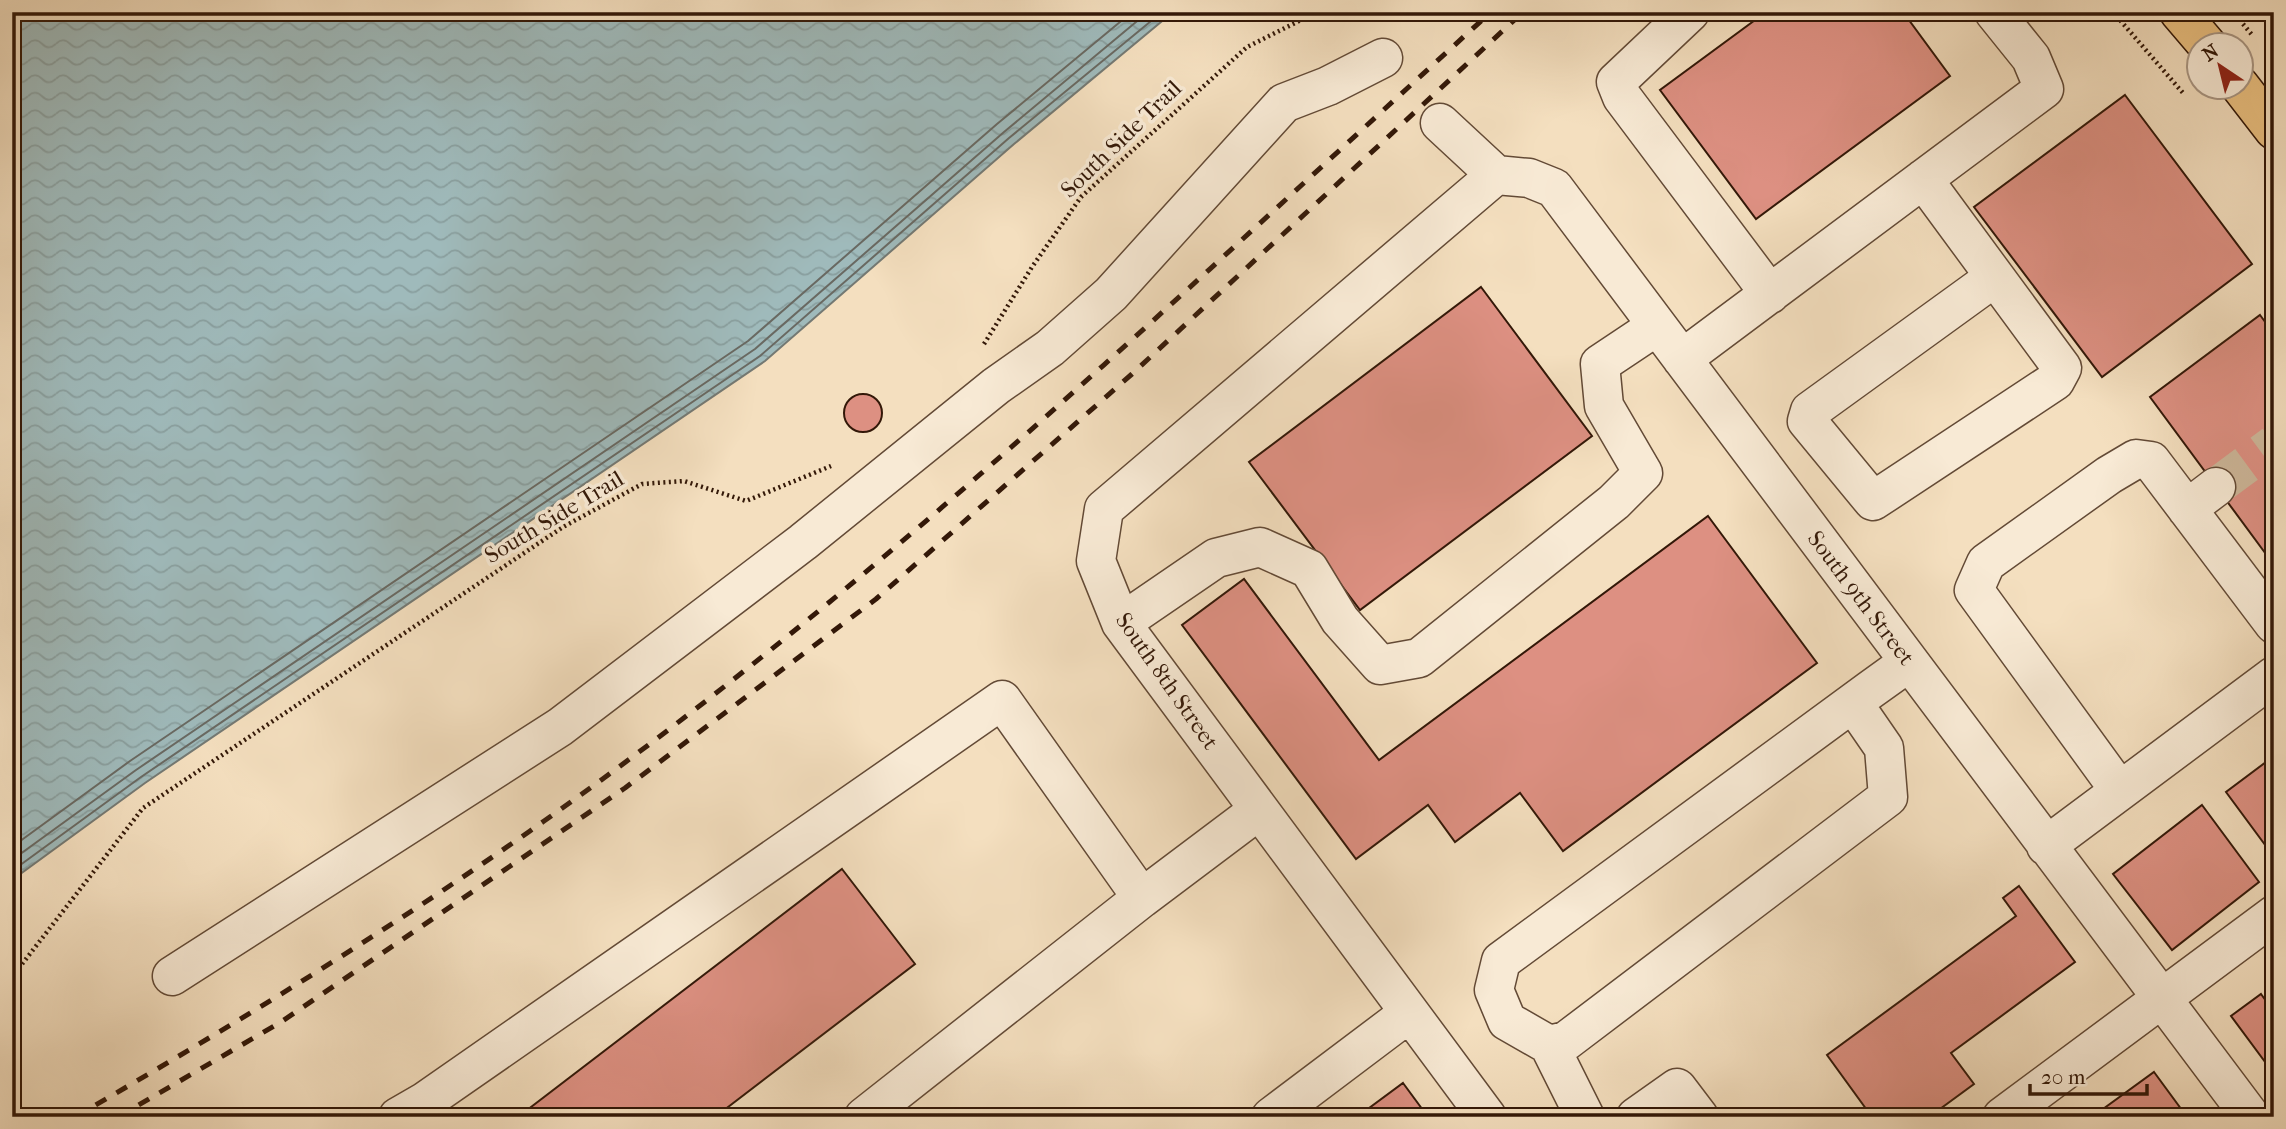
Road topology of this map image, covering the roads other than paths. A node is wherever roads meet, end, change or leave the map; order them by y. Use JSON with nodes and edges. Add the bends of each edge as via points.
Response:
{"nodes":[{"id":1,"x":1690,"y":12,"type":"edge"},
{"id":2,"x":1994,"y":12,"type":"edge"},
{"id":3,"x":2179,"y":12,"type":"edge"},
{"id":4,"x":2196,"y":32,"type":"edge"},
{"id":5,"x":1383,"y":58,"type":"dead end"},
{"id":6,"x":2253,"y":102,"type":"edge"},
{"id":7,"x":1440,"y":123,"type":"dead end"},
{"id":8,"x":2274,"y":130,"type":"edge"},
{"id":9,"x":1496,"y":174,"type":"junction"},
{"id":10,"x":1923,"y":179,"type":"junction"},
{"id":11,"x":1995,"y":277,"type":"junction"},
{"id":12,"x":1770,"y":294,"type":"junction"},
{"id":13,"x":1657,"y":326,"type":"junction"},
{"id":14,"x":1682,"y":359,"type":"junction"},
{"id":15,"x":1121,"y":623,"type":"junction"},
{"id":16,"x":2274,"y":624,"type":"edge"},
{"id":17,"x":1909,"y":662,"type":"junction"},
{"id":18,"x":2274,"y":676,"type":"edge"},
{"id":19,"x":1853,"y":703,"type":"junction"},
{"id":20,"x":2120,"y":791,"type":"junction"},
{"id":21,"x":1259,"y":810,"type":"junction"},
{"id":22,"x":2046,"y":846,"type":"junction"},
{"id":23,"x":1142,"y":898,"type":"junction"},
{"id":24,"x":2274,"y":915,"type":"edge"},
{"id":25,"x":172,"y":976,"type":"dead end"},
{"id":26,"x":2161,"y":999,"type":"junction"},
{"id":27,"x":1409,"y":1013,"type":"junction"},
{"id":28,"x":1549,"y":1045,"type":"junction"},
{"id":29,"x":398,"y":1117,"type":"edge"},
{"id":30,"x":864,"y":1117,"type":"edge"},
{"id":31,"x":1270,"y":1117,"type":"edge"},
{"id":32,"x":1487,"y":1117,"type":"edge"},
{"id":33,"x":1585,"y":1117,"type":"edge"},
{"id":34,"x":1636,"y":1117,"type":"edge"},
{"id":35,"x":1699,"y":1117,"type":"edge"},
{"id":36,"x":2002,"y":1117,"type":"edge"},
{"id":37,"x":2251,"y":1117,"type":"edge"}],
"edges":[{"from":1,"to":12,"type":"street","via":[[1616,82],[1622,97]]},
{"from":2,"to":10,"type":"street","via":[[2031,58],[2044,89]]},
{"from":3,"to":4,"type":"main road"},
{"from":5,"to":25,"type":"street","via":[[1284,103],[1111,294],[1050,348],[560,727]]},
{"from":6,"to":8,"type":"main road"},
{"from":7,"to":9,"type":"street"},
{"from":9,"to":13,"type":"street","name":"South 9th Street","via":[[1529,178],[1555,188]]},
{"from":9,"to":15,"type":"street","name":"South 8th Street","via":[[1104,509],[1096,561]]},
{"from":10,"to":11,"type":"street"},
{"from":10,"to":12,"type":"street"},
{"from":11,"to":11,"type":"street","via":[[2062,368],[2055,381],[1873,501],[1807,421],[1810,411]]},
{"from":12,"to":14,"type":"street"},
{"from":13,"to":14,"type":"street","name":"South 9th Street"},
{"from":13,"to":15,"type":"street","via":[[1600,364],[1604,406],[1643,473],[1614,502],[1419,658],[1380,665],[1340,620],[1308,569],[1261,547],[1216,558]]},
{"from":14,"to":17,"type":"street","name":"South 9th Street"},
{"from":15,"to":21,"type":"street","name":"South 8th Street"},
{"from":16,"to":20,"type":"street","via":[[2201,498],[2151,461],[2136,459],[2109,475],[1986,563],[1974,590]]},
{"from":17,"to":19,"type":"street"},
{"from":17,"to":22,"type":"street","name":"South 9th Street"},
{"from":18,"to":20,"type":"street"},
{"from":19,"to":28,"type":"street","via":[[1884,748],[1888,797],[1566,1041]]},
{"from":19,"to":28,"type":"street","via":[[1501,961],[1494,990],[1507,1021]]},
{"from":20,"to":22,"type":"street"},
{"from":21,"to":23,"type":"street"},
{"from":21,"to":27,"type":"street","name":"South 8th Street"},
{"from":22,"to":26,"type":"street","name":"South 9th Street"},
{"from":23,"to":29,"type":"street","via":[[1002,700]]},
{"from":23,"to":30,"type":"street"},
{"from":24,"to":26,"type":"street"},
{"from":26,"to":36,"type":"street"},
{"from":26,"to":37,"type":"street","name":"South 9th Street"},
{"from":27,"to":31,"type":"street"},
{"from":27,"to":32,"type":"street","name":"South 8th Street"},
{"from":28,"to":33,"type":"street"},
{"from":34,"to":35,"type":"street","via":[[1677,1088]]}]}
